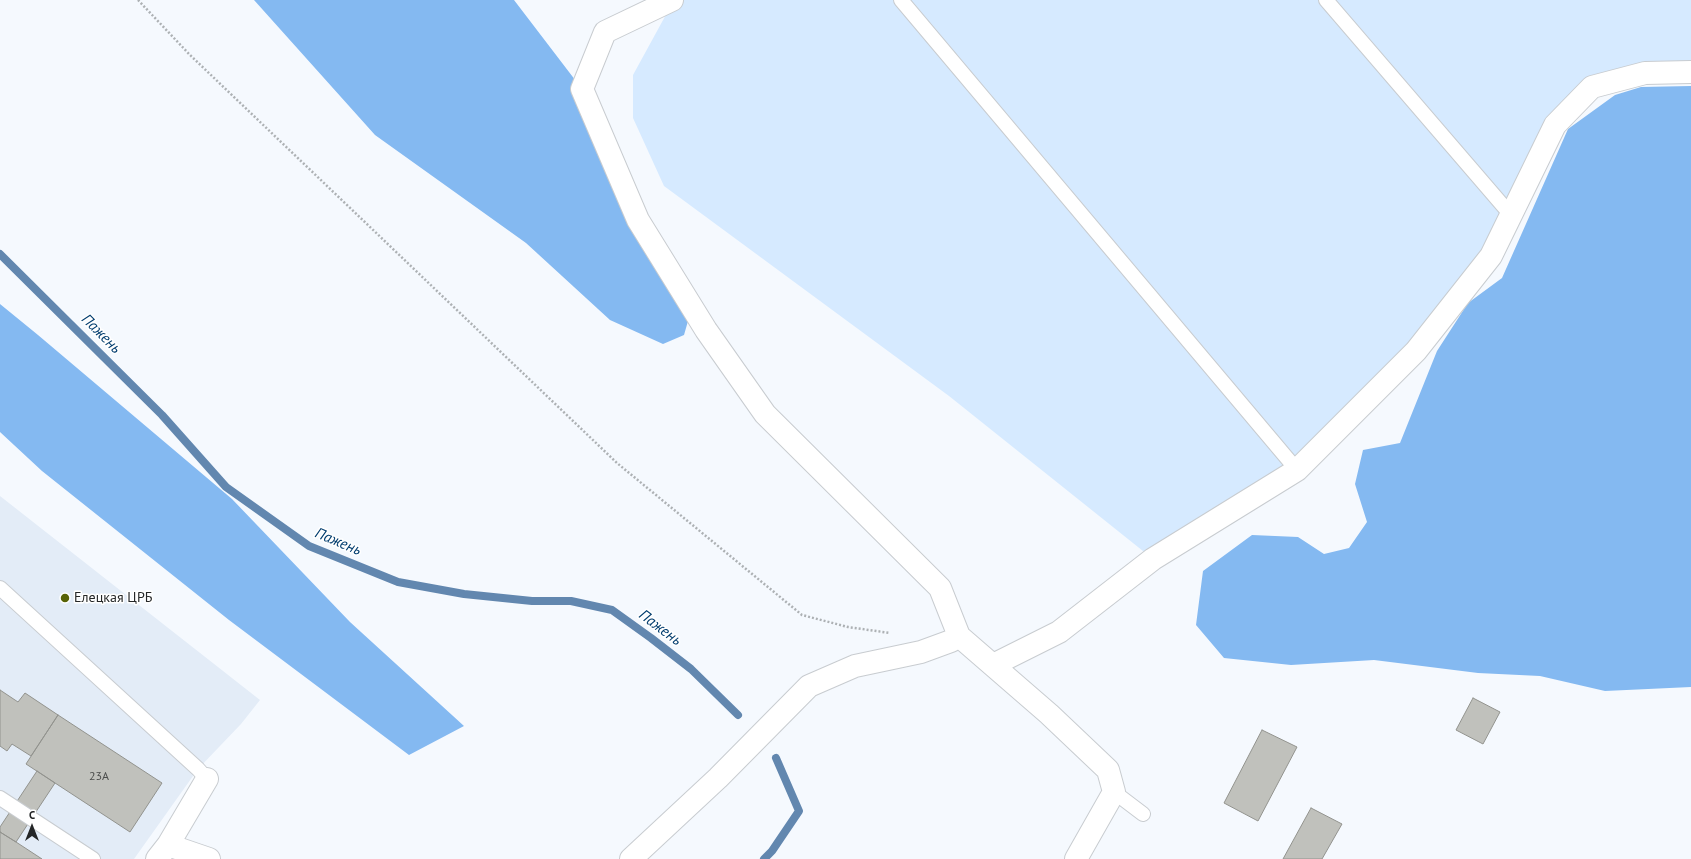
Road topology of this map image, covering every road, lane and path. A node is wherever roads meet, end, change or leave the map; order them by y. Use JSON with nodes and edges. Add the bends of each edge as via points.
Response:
{"nodes":[{"id":1,"x":138,"y":0,"type":"edge"},
{"id":2,"x":672,"y":0,"type":"edge"},
{"id":3,"x":901,"y":0,"type":"edge"},
{"id":4,"x":1326,"y":0,"type":"edge"},
{"id":5,"x":1691,"y":72,"type":"edge"},
{"id":6,"x":1511,"y":215,"type":"junction"},
{"id":7,"x":1297,"y":470,"type":"junction"},
{"id":8,"x":0,"y":588,"type":"edge"},
{"id":9,"x":896,"y":633,"type":"dead end"},
{"id":10,"x":959,"y":636,"type":"junction"},
{"id":11,"x":993,"y":665,"type":"junction"},
{"id":12,"x":206,"y":779,"type":"joint"},
{"id":13,"x":1114,"y":792,"type":"junction"},
{"id":14,"x":0,"y":798,"type":"edge"},
{"id":15,"x":1143,"y":814,"type":"dead end"},
{"id":16,"x":162,"y":852,"type":"edge"},
{"id":17,"x":92,"y":859,"type":"edge"},
{"id":18,"x":209,"y":859,"type":"edge"},
{"id":19,"x":631,"y":859,"type":"edge"},
{"id":20,"x":1076,"y":859,"type":"edge"}],
"edges":[{"from":1,"to":9,"type":"path","via":[[190,56],[618,462],[802,615],[848,627]]},
{"from":2,"to":10,"type":"street","via":[[605,32],[582,89],[638,220],[706,330],[765,414],[940,588]]},
{"from":3,"to":7,"type":"lane"},
{"from":4,"to":6,"type":"lane"},
{"from":5,"to":6,"type":"street","via":[[1645,73],[1592,87],[1555,125]]},
{"from":6,"to":7,"type":"street","via":[[1491,256],[1416,350]]},
{"from":7,"to":11,"type":"street","via":[[1153,559],[1059,632]]},
{"from":8,"to":12,"type":"lane","via":[[192,763]]},
{"from":10,"to":11,"type":"street"},
{"from":10,"to":19,"type":"street","via":[[921,652],[855,666],[809,686],[718,778]]},
{"from":11,"to":13,"type":"street","via":[[1108,770]]},
{"from":12,"to":16,"type":"street"},
{"from":13,"to":15,"type":"lane"},
{"from":13,"to":20,"type":"street"},
{"from":14,"to":17,"type":"lane"},
{"from":16,"to":18,"type":"street"}]}
